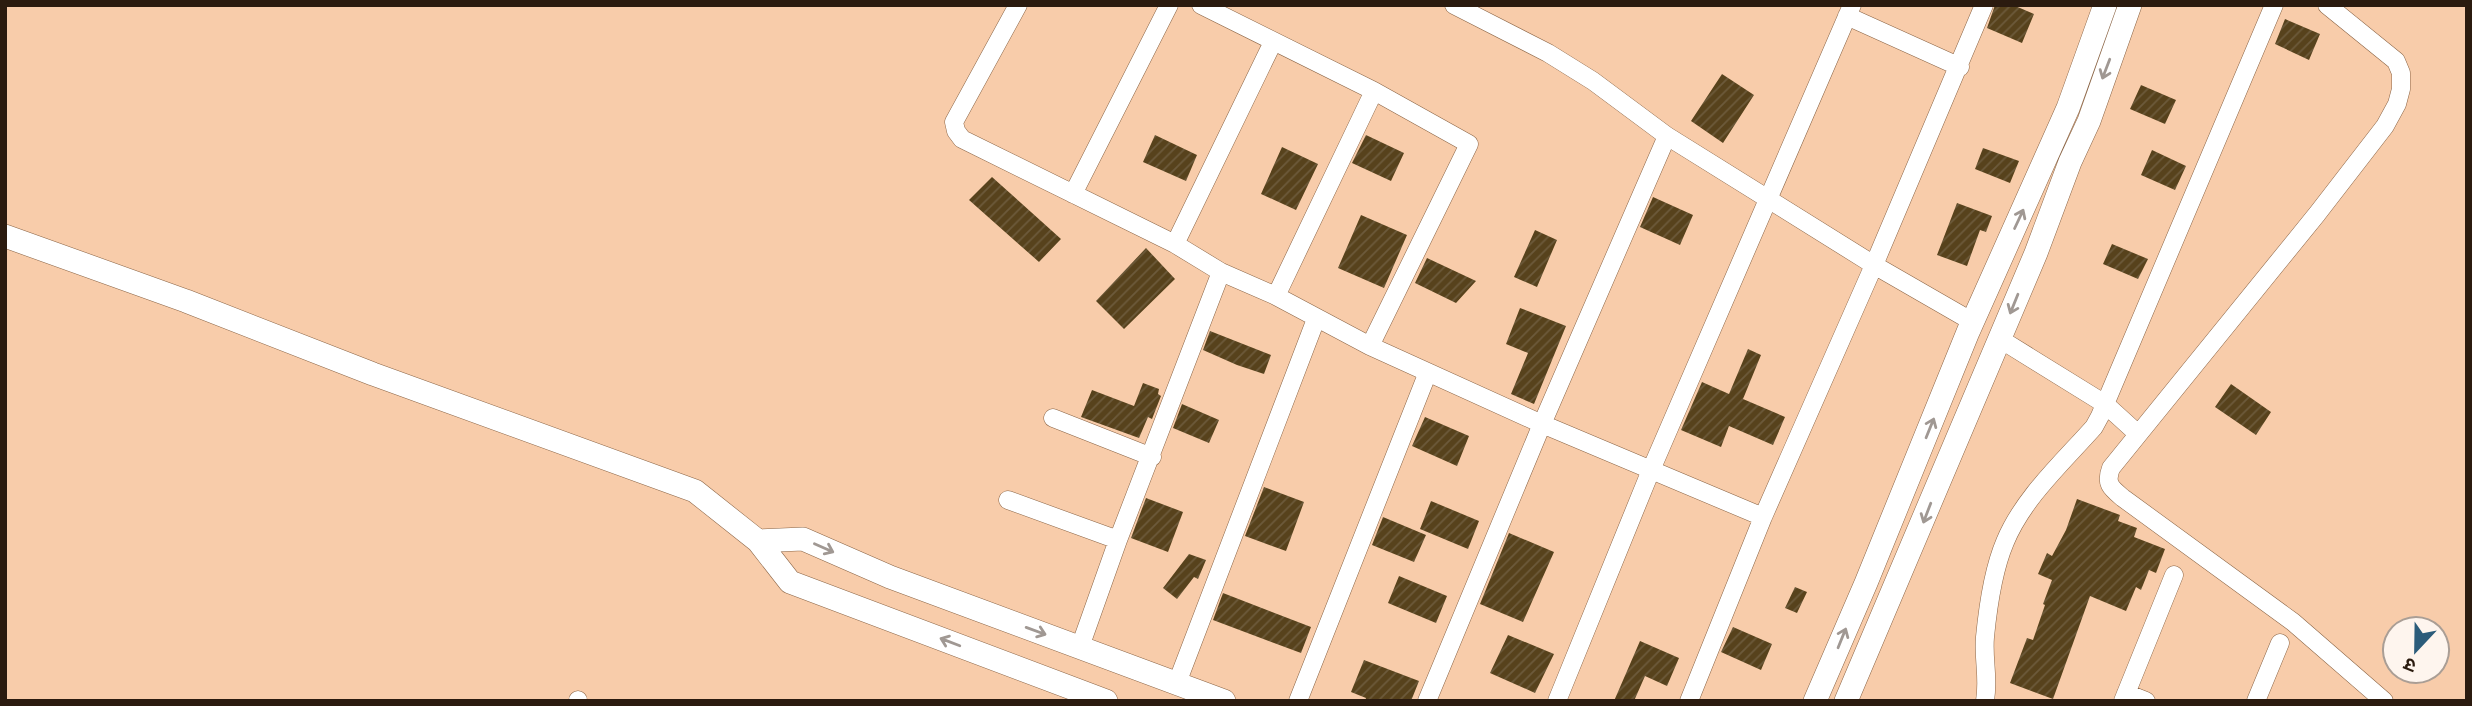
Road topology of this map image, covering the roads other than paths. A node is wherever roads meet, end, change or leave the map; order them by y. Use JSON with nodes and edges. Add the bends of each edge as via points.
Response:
{"nodes":[{"id":1,"x":1018,"y":5,"type":"edge"},
{"id":2,"x":1169,"y":5,"type":"edge"},
{"id":3,"x":1202,"y":5,"type":"edge"},
{"id":4,"x":1454,"y":5,"type":"edge"},
{"id":5,"x":1984,"y":5,"type":"edge"},
{"id":6,"x":2105,"y":5,"type":"edge"},
{"id":7,"x":2130,"y":5,"type":"edge"},
{"id":8,"x":2274,"y":5,"type":"edge"},
{"id":9,"x":2327,"y":5,"type":"edge"},
{"id":10,"x":1849,"y":11,"type":"edge"},
{"id":11,"x":1273,"y":42,"type":"junction"},
{"id":12,"x":1960,"y":67,"type":"junction"},
{"id":13,"x":1374,"y":91,"type":"junction"},
{"id":14,"x":1667,"y":136,"type":"junction"},
{"id":15,"x":1073,"y":194,"type":"junction"},
{"id":16,"x":1770,"y":199,"type":"junction"},
{"id":17,"x":5,"y":236,"type":"edge"},
{"id":18,"x":1175,"y":244,"type":"junction"},
{"id":19,"x":1874,"y":265,"type":"junction"},
{"id":20,"x":1222,"y":272,"type":"junction"},
{"id":21,"x":1276,"y":296,"type":"junction"},
{"id":22,"x":1316,"y":319,"type":"junction"},
{"id":23,"x":1973,"y":322,"type":"junction"},
{"id":24,"x":2000,"y":339,"type":"junction"},
{"id":25,"x":1370,"y":345,"type":"junction"},
{"id":26,"x":1428,"y":372,"type":"junction"},
{"id":27,"x":2105,"y":404,"type":"junction"},
{"id":28,"x":1053,"y":418,"type":"dead end"},
{"id":29,"x":1542,"y":424,"type":"junction"},
{"id":30,"x":2138,"y":434,"type":"junction"},
{"id":31,"x":1152,"y":457,"type":"junction"},
{"id":32,"x":1651,"y":470,"type":"junction"},
{"id":33,"x":1008,"y":500,"type":"dead end"},
{"id":34,"x":1763,"y":517,"type":"junction"},
{"id":35,"x":1118,"y":540,"type":"junction"},
{"id":36,"x":758,"y":541,"type":"junction"},
{"id":37,"x":2174,"y":575,"type":"dead end"},
{"id":38,"x":2280,"y":643,"type":"dead end"},
{"id":39,"x":1080,"y":648,"type":"junction"},
{"id":40,"x":1177,"y":683,"type":"junction"},
{"id":41,"x":2125,"y":697,"type":"edge"},
{"id":42,"x":1106,"y":701,"type":"edge"},
{"id":43,"x":1224,"y":701,"type":"edge"},
{"id":44,"x":1298,"y":701,"type":"edge"},
{"id":45,"x":1426,"y":701,"type":"edge"},
{"id":46,"x":1558,"y":701,"type":"edge"},
{"id":47,"x":1689,"y":701,"type":"edge"},
{"id":48,"x":1815,"y":701,"type":"edge"},
{"id":49,"x":1846,"y":701,"type":"edge"},
{"id":50,"x":1984,"y":701,"type":"edge"},
{"id":51,"x":2146,"y":701,"type":"edge"},
{"id":52,"x":2256,"y":701,"type":"edge"},
{"id":53,"x":2384,"y":701,"type":"edge"}],
"edges":[{"from":1,"to":15,"type":"street","via":[[954,122],[956,131],[962,139]]},
{"from":2,"to":15,"type":"street"},
{"from":3,"to":11,"type":"street"},
{"from":4,"to":14,"type":"street","via":[[1548,53]]},
{"from":5,"to":12,"type":"street"},
{"from":23,"to":6,"type":"street","one_way":true,"via":[[2068,108]]},
{"from":7,"to":24,"type":"street","one_way":true,"via":[[2089,121]]},
{"from":8,"to":27,"type":"street"},
{"from":9,"to":30,"type":"street","via":[[2396,61],[2401,73],[2397,104],[2385,127],[2317,214]]},
{"from":10,"to":12,"type":"street"},
{"from":10,"to":16,"type":"street"},
{"from":11,"to":13,"type":"street"},
{"from":11,"to":18,"type":"street"},
{"from":12,"to":19,"type":"street"},
{"from":13,"to":21,"type":"street"},
{"from":13,"to":25,"type":"street","via":[[1469,144]]},
{"from":14,"to":16,"type":"street"},
{"from":14,"to":29,"type":"street"},
{"from":15,"to":18,"type":"street"},
{"from":16,"to":19,"type":"street"},
{"from":16,"to":32,"type":"street"},
{"from":17,"to":36,"type":"street","via":[[695,491]]},
{"from":18,"to":20,"type":"street"},
{"from":19,"to":23,"type":"street"},
{"from":19,"to":34,"type":"street"},
{"from":20,"to":21,"type":"street"},
{"from":20,"to":31,"type":"street"},
{"from":21,"to":22,"type":"street"},
{"from":22,"to":25,"type":"street"},
{"from":22,"to":40,"type":"street"},
{"from":23,"to":24,"type":"street"},
{"from":48,"to":23,"type":"street","one_way":true},
{"from":24,"to":27,"type":"street"},
{"from":24,"to":49,"type":"street","one_way":true},
{"from":25,"to":26,"type":"street"},
{"from":26,"to":29,"type":"street"},
{"from":26,"to":44,"type":"street"},
{"from":27,"to":30,"type":"street"},
{"from":27,"to":50,"type":"street","via":[[2094,427],[2040,488],[2005,542],[1985,639],[1988,682]]},
{"from":28,"to":31,"type":"street"},
{"from":29,"to":32,"type":"street"},
{"from":29,"to":45,"type":"street"},
{"from":30,"to":53,"type":"street","via":[[2111,468],[2110,488],[2293,622]]},
{"from":31,"to":35,"type":"street"},
{"from":32,"to":34,"type":"street"},
{"from":32,"to":46,"type":"street"},
{"from":33,"to":35,"type":"street"},
{"from":34,"to":47,"type":"street"},
{"from":35,"to":39,"type":"street"},
{"from":36,"to":39,"type":"street","one_way":true,"via":[[803,539],[890,577]]},
{"from":42,"to":36,"type":"street","one_way":true,"via":[[790,582]]},
{"from":37,"to":41,"type":"street"},
{"from":38,"to":52,"type":"street"},
{"from":39,"to":40,"type":"street"},
{"from":40,"to":43,"type":"street"},
{"from":41,"to":51,"type":"street"}]}
